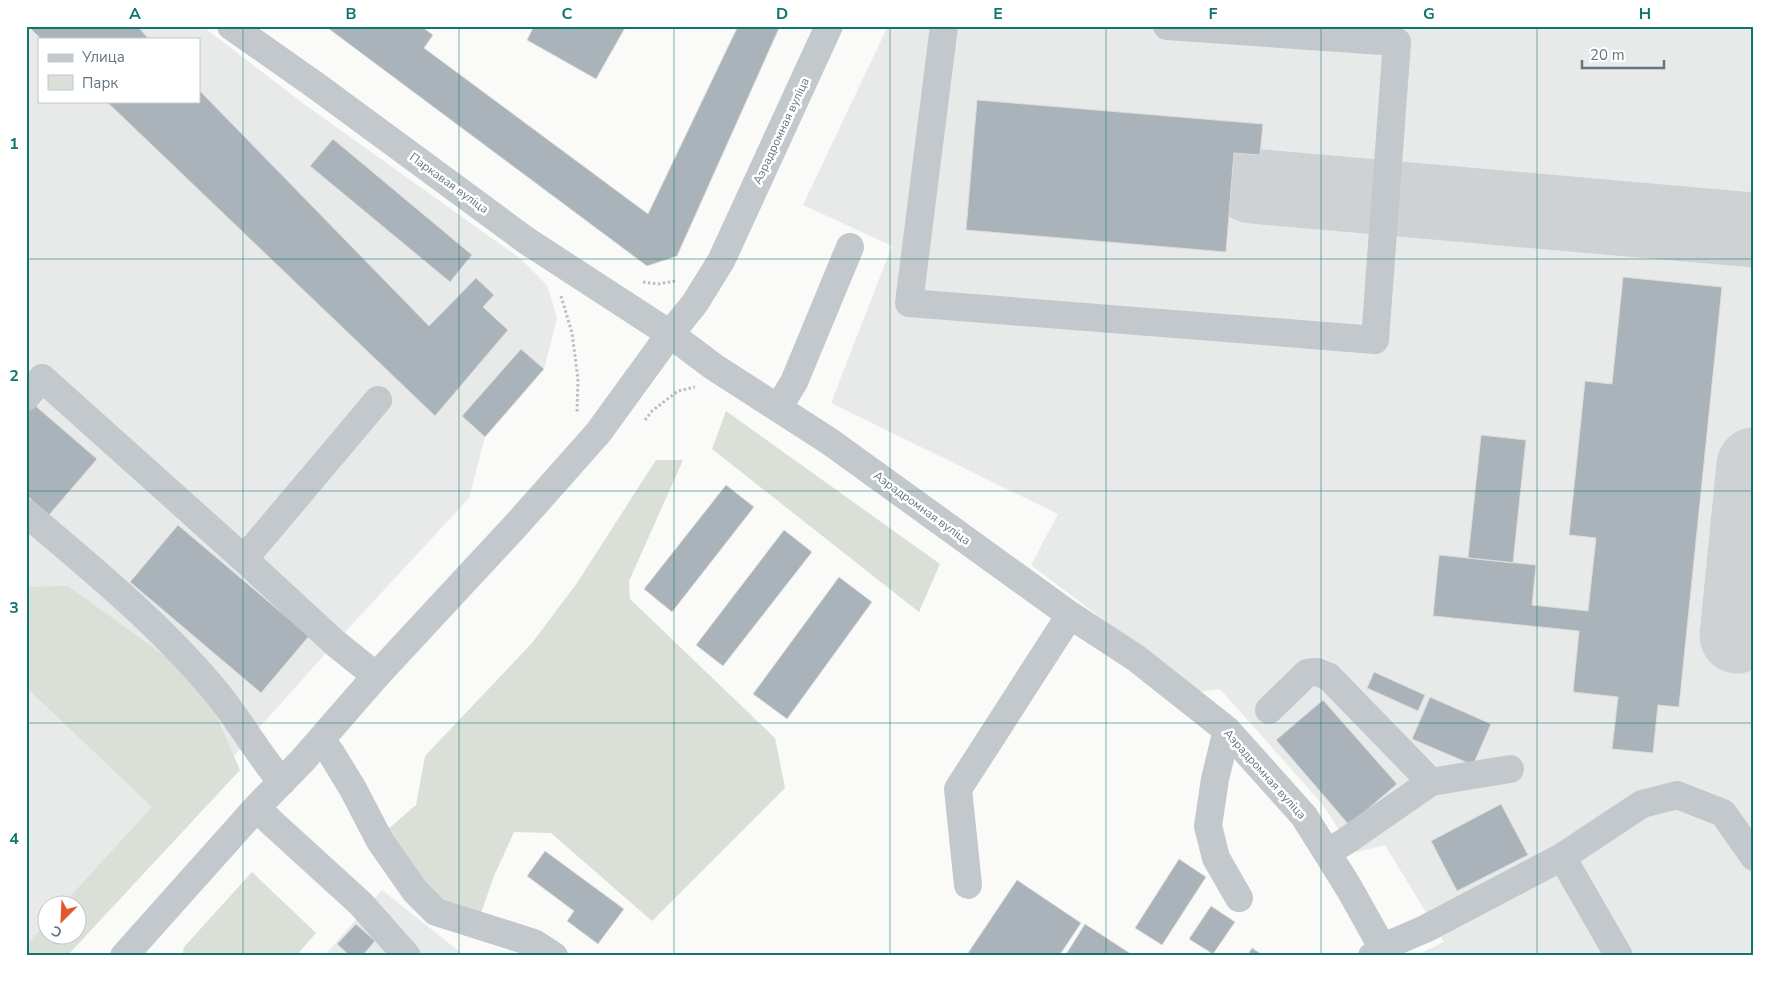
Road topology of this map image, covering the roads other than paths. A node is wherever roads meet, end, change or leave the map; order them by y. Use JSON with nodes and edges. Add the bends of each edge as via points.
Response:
{"nodes":[{"id":1,"x":231,"y":26,"type":"edge"},
{"id":2,"x":829,"y":26,"type":"edge"},
{"id":3,"x":944,"y":26,"type":"edge"},
{"id":4,"x":1167,"y":26,"type":"edge"},
{"id":5,"x":850,"y":247,"type":"dead end"},
{"id":6,"x":670,"y":334,"type":"junction"},
{"id":7,"x":26,"y":397,"type":"edge"},
{"id":8,"x":378,"y":400,"type":"dead end"},
{"id":9,"x":778,"y":408,"type":"junction"},
{"id":10,"x":26,"y":513,"type":"edge"},
{"id":11,"x":244,"y":559,"type":"junction"},
{"id":12,"x":1070,"y":614,"type":"junction"},
{"id":13,"x":376,"y":676,"type":"junction"},
{"id":14,"x":1268,"y":710,"type":"dead end"},
{"id":15,"x":1227,"y":730,"type":"junction"},
{"id":16,"x":321,"y":740,"type":"junction"},
{"id":17,"x":1510,"y":769,"type":"dead end"},
{"id":18,"x":282,"y":782,"type":"junction"},
{"id":19,"x":1431,"y":782,"type":"junction"},
{"id":20,"x":257,"y":807,"type":"junction"},
{"id":21,"x":1327,"y":853,"type":"junction"},
{"id":22,"x":1562,"y":857,"type":"junction"},
{"id":23,"x":1754,"y":857,"type":"edge"},
{"id":24,"x":968,"y":885,"type":"dead end"},
{"id":25,"x":1239,"y":898,"type":"dead end"},
{"id":26,"x":1381,"y":953,"type":"edge"},
{"id":27,"x":124,"y":956,"type":"edge"},
{"id":28,"x":407,"y":956,"type":"edge"},
{"id":29,"x":554,"y":956,"type":"edge"},
{"id":30,"x":1619,"y":956,"type":"edge"}],
"edges":[{"from":1,"to":6,"type":"street","name":"Паркавая вуліца","via":[[528,241]]},
{"from":2,"to":6,"type":"street","name":"Аэрадромная вуліца","via":[[721,261],[695,303]]},
{"from":3,"to":4,"type":"street","via":[[909,303],[1376,340],[1397,42]]},
{"from":5,"to":9,"type":"street","via":[[794,382]]},
{"from":6,"to":9,"type":"street","name":"Аэрадромная вуліца"},
{"from":6,"to":13,"type":"street","via":[[598,433]]},
{"from":7,"to":11,"type":"street","via":[[42,378]]},
{"from":8,"to":11,"type":"street"},
{"from":9,"to":12,"type":"street","name":"Аэрадромная вуліца"},
{"from":10,"to":18,"type":"street","via":[[137,608],[213,687]]},
{"from":11,"to":13,"type":"street","via":[[335,643]]},
{"from":12,"to":15,"type":"street","name":"Аэрадромная вуліца","via":[[1136,658]]},
{"from":12,"to":24,"type":"street","via":[[958,790]]},
{"from":13,"to":16,"type":"street"},
{"from":14,"to":19,"type":"street","via":[[1307,673],[1317,672],[1329,677]]},
{"from":15,"to":21,"type":"street","name":"Аэрадромная вуліца","via":[[1304,816]]},
{"from":15,"to":25,"type":"street","via":[[1208,826],[1216,858]]},
{"from":16,"to":18,"type":"street"},
{"from":16,"to":29,"type":"street","via":[[353,789],[380,841],[415,891],[436,912],[534,943]]},
{"from":17,"to":19,"type":"street"},
{"from":18,"to":20,"type":"street"},
{"from":19,"to":21,"type":"street"},
{"from":20,"to":27,"type":"street"},
{"from":20,"to":28,"type":"street","via":[[361,904]]},
{"from":21,"to":26,"type":"street","name":"Аэрадромная вуліца"},
{"from":22,"to":23,"type":"street","via":[[1642,804],[1677,796],[1723,812]]},
{"from":22,"to":26,"type":"street"},
{"from":22,"to":30,"type":"street"}]}
